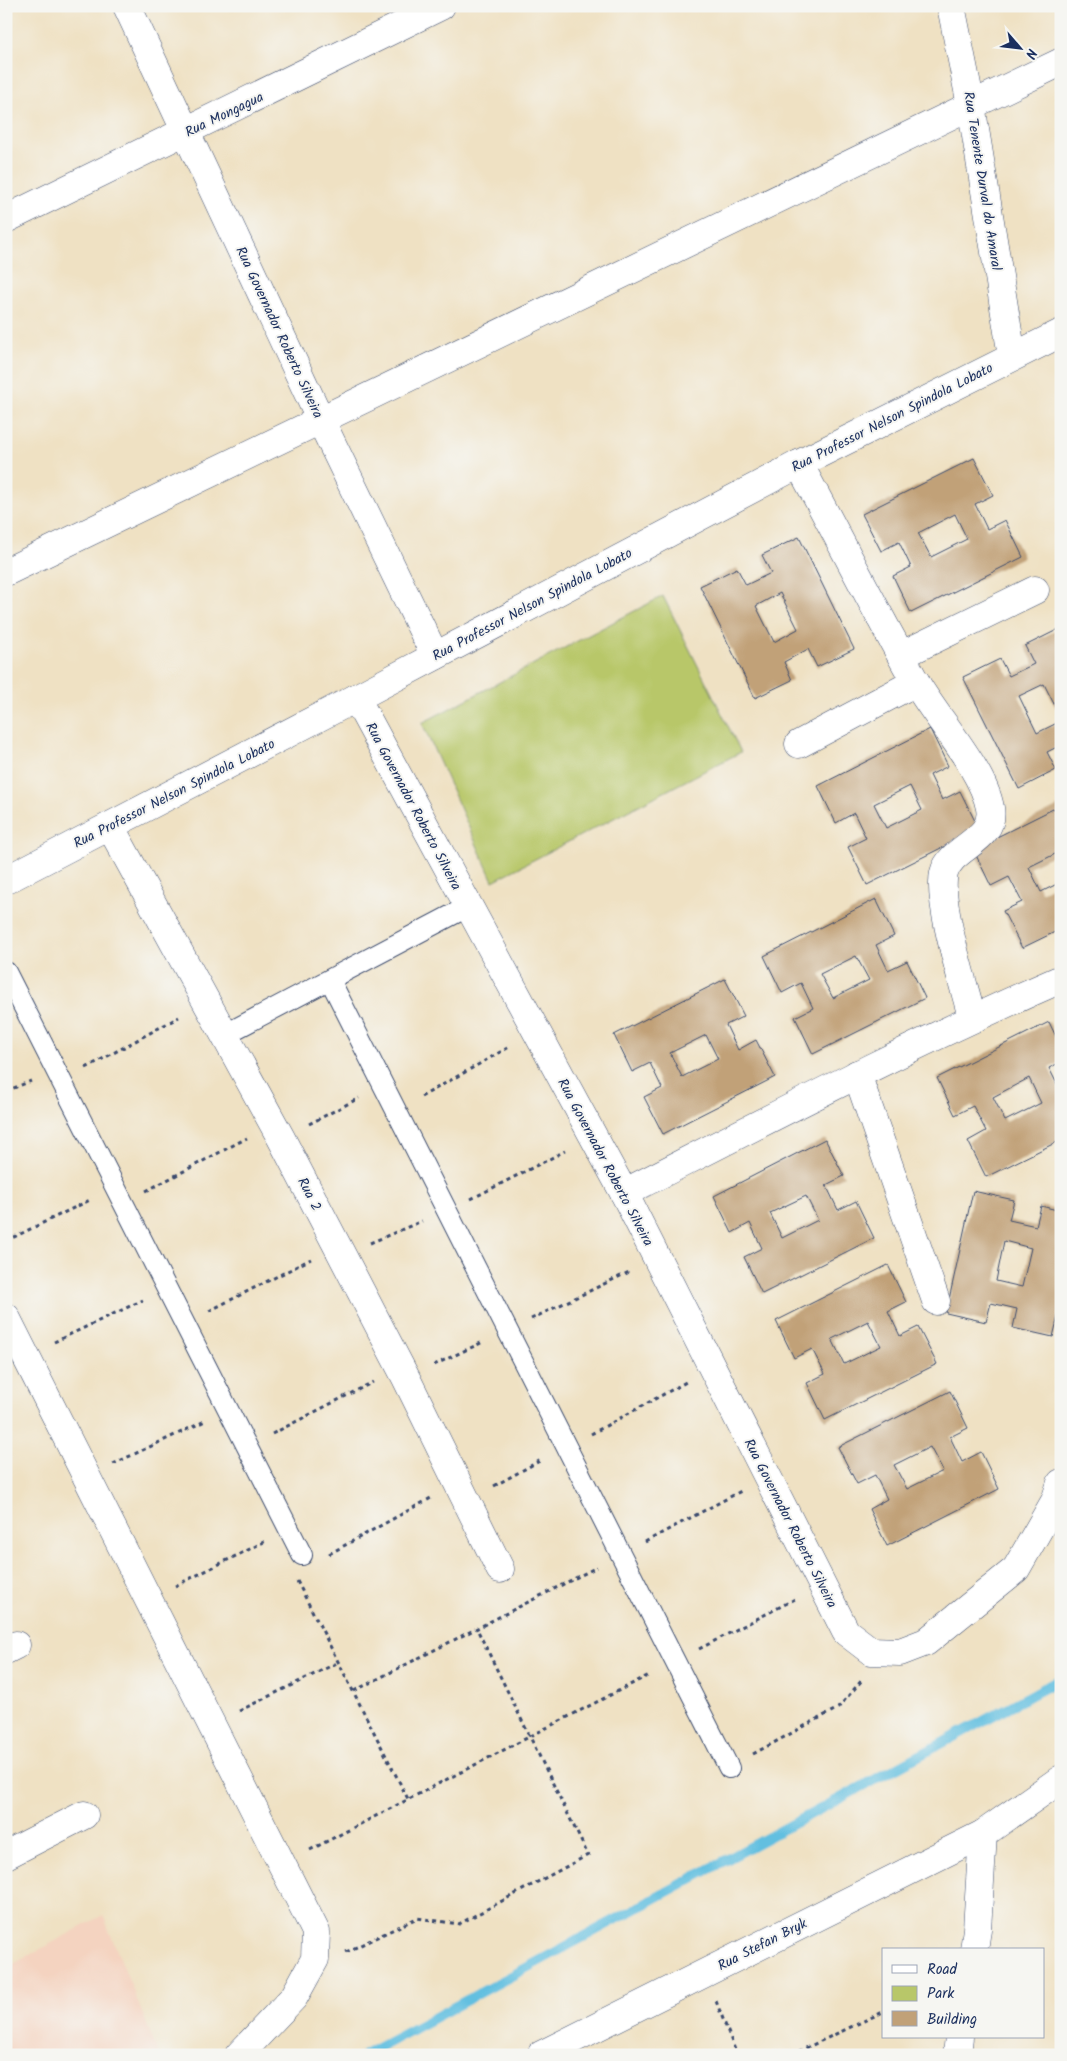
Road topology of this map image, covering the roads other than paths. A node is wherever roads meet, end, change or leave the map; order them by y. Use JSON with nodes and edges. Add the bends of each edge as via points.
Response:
{"nodes":[{"id":1,"x":127,"y":6,"type":"edge"},
{"id":2,"x":441,"y":6,"type":"edge"},
{"id":3,"x":950,"y":6,"type":"edge"},
{"id":4,"x":1061,"y":62,"type":"edge"},
{"id":5,"x":972,"y":105,"type":"junction"},
{"id":6,"x":188,"y":132,"type":"junction"},
{"id":7,"x":6,"y":219,"type":"edge"},
{"id":8,"x":1061,"y":333,"type":"edge"},
{"id":9,"x":1012,"y":356,"type":"junction"},
{"id":10,"x":321,"y":421,"type":"junction"},
{"id":11,"x":799,"y":464,"type":"junction"},
{"id":12,"x":6,"y":572,"type":"edge"},
{"id":13,"x":1035,"y":590,"type":"dead end"},
{"id":14,"x":902,"y":655,"type":"junction"},
{"id":15,"x":435,"y":656,"type":"junction"},
{"id":16,"x":916,"y":682,"type":"junction"},
{"id":17,"x":356,"y":698,"type":"junction"},
{"id":18,"x":799,"y":744,"type":"dead end"},
{"id":19,"x":110,"y":826,"type":"junction"},
{"id":20,"x":6,"y":880,"type":"edge"},
{"id":21,"x":469,"y":906,"type":"junction"},
{"id":22,"x":6,"y":972,"type":"edge"},
{"id":23,"x":1061,"y":978,"type":"edge"},
{"id":24,"x":330,"y":980,"type":"junction"},
{"id":25,"x":972,"y":1018,"type":"junction"},
{"id":26,"x":224,"y":1036,"type":"junction"},
{"id":27,"x":856,"y":1074,"type":"junction"},
{"id":28,"x":624,"y":1193,"type":"junction"},
{"id":29,"x":936,"y":1300,"type":"dead end"},
{"id":30,"x":6,"y":1317,"type":"edge"},
{"id":31,"x":1061,"y":1483,"type":"edge"},
{"id":32,"x":302,"y":1555,"type":"road end"},
{"id":33,"x":500,"y":1568,"type":"dead end"},
{"id":34,"x":729,"y":1768,"type":"road end"},
{"id":35,"x":1061,"y":1779,"type":"edge"},
{"id":36,"x":84,"y":1815,"type":"dead end"},
{"id":37,"x":982,"y":1834,"type":"junction"},
{"id":38,"x":6,"y":1856,"type":"edge"},
{"id":39,"x":974,"y":1948,"type":"edge"},
{"id":40,"x":959,"y":2038,"type":"edge"},
{"id":41,"x":239,"y":2055,"type":"edge"},
{"id":42,"x":541,"y":2055,"type":"edge"},
{"id":43,"x":957,"y":2055,"type":"edge"}],
"edges":[{"from":1,"to":6,"type":"street","name":"Rua Governador Roberto Silveira"},
{"from":2,"to":6,"type":"street","name":"Rua Mongagua"},
{"from":3,"to":5,"type":"street","name":"Rua Tenente Durval do Amaral"},
{"from":4,"to":5,"type":"street"},
{"from":5,"to":9,"type":"street","name":"Rua Tenente Durval do Amaral"},
{"from":5,"to":10,"type":"street"},
{"from":6,"to":7,"type":"street","name":"Rua Mongagua"},
{"from":6,"to":10,"type":"street","name":"Rua Governador Roberto Silveira"},
{"from":8,"to":9,"type":"street","name":"Rua Professor Nelson Spindola Lobato"},
{"from":9,"to":11,"type":"street","name":"Rua Professor Nelson Spindola Lobato"},
{"from":10,"to":12,"type":"street"},
{"from":10,"to":15,"type":"street","name":"Rua Governador Roberto Silveira"},
{"from":11,"to":14,"type":"street"},
{"from":11,"to":15,"type":"street","name":"Rua Professor Nelson Spindola Lobato"},
{"from":13,"to":14,"type":"street"},
{"from":14,"to":16,"type":"street"},
{"from":15,"to":17,"type":"street","name":"Rua Professor Nelson Spindola Lobato"},
{"from":16,"to":18,"type":"street"},
{"from":16,"to":25,"type":"street","via":[[983,786],[990,809],[988,825],[952,858],[943,884],[944,905]]},
{"from":17,"to":19,"type":"street","name":"Rua Professor Nelson Spindola Lobato"},
{"from":17,"to":21,"type":"street","name":"Rua Governador Roberto Silveira"},
{"from":19,"to":20,"type":"street","name":"Rua Professor Nelson Spindola Lobato"},
{"from":19,"to":26,"type":"street","name":"Rua 2"},
{"from":21,"to":24,"type":"lane"},
{"from":21,"to":28,"type":"street","name":"Rua Governador Roberto Silveira"},
{"from":22,"to":32,"type":"lane"},
{"from":23,"to":25,"type":"street"},
{"from":24,"to":26,"type":"lane"},
{"from":24,"to":34,"type":"lane"},
{"from":25,"to":27,"type":"street"},
{"from":26,"to":33,"type":"street","name":"Rua 2","via":[[278,1131]]},
{"from":27,"to":28,"type":"street"},
{"from":27,"to":29,"type":"street"},
{"from":28,"to":31,"type":"street","name":"Rua Governador Roberto Silveira","via":[[846,1632],[871,1651],[900,1652],[926,1642],[1016,1569],[1055,1501]]},
{"from":30,"to":41,"type":"street","via":[[316,1932],[315,1958],[294,1998]]},
{"from":35,"to":37,"type":"street","name":"Rua Stefan Bryk"},
{"from":36,"to":38,"type":"street"},
{"from":37,"to":39,"type":"street"},
{"from":37,"to":42,"type":"street","name":"Rua Stefan Bryk"},
{"from":40,"to":43,"type":"street"}]}
